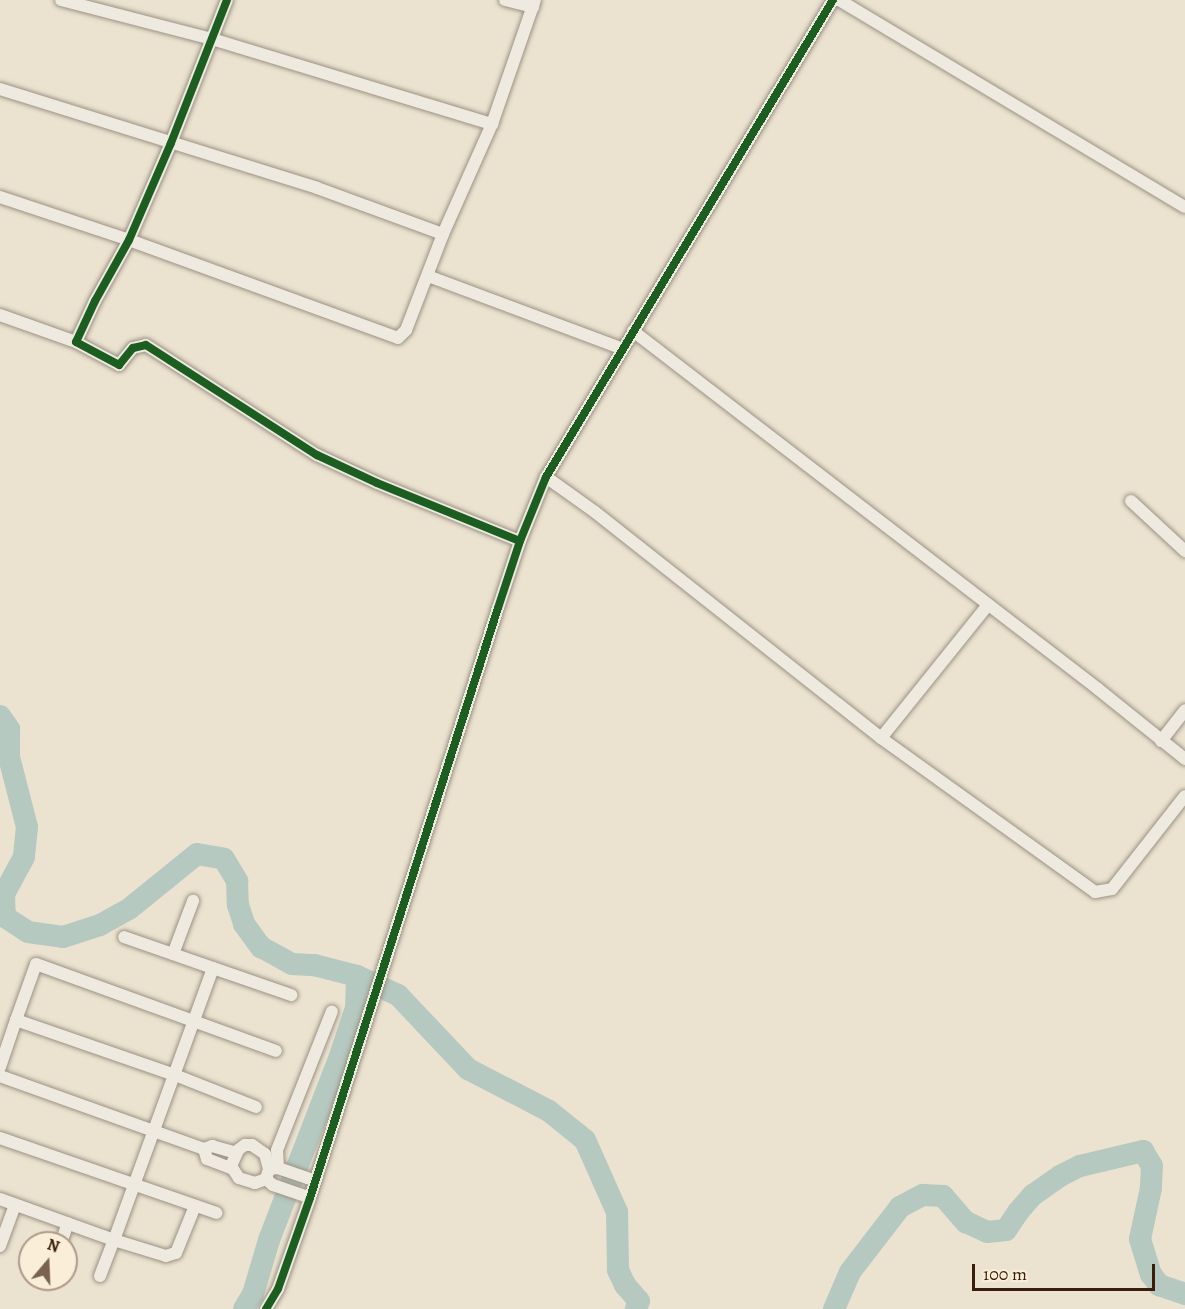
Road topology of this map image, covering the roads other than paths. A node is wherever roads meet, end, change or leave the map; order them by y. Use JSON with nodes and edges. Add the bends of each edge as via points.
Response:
{"nodes":[{"id":1,"x":61,"y":0,"type":"edge"},
{"id":2,"x":227,"y":0,"type":"edge"},
{"id":3,"x":505,"y":0,"type":"edge"},
{"id":4,"x":833,"y":0,"type":"edge"},
{"id":5,"x":839,"y":0,"type":"edge"},
{"id":6,"x":534,"y":3,"type":"edge"},
{"id":7,"x":212,"y":39,"type":"junction"},
{"id":8,"x":0,"y":89,"type":"edge"},
{"id":9,"x":492,"y":124,"type":"junction"},
{"id":10,"x":171,"y":143,"type":"junction"},
{"id":11,"x":0,"y":197,"type":"edge"},
{"id":12,"x":1185,"y":207,"type":"edge"},
{"id":13,"x":443,"y":234,"type":"junction"},
{"id":14,"x":129,"y":240,"type":"junction"},
{"id":15,"x":428,"y":276,"type":"junction"},
{"id":16,"x":0,"y":315,"type":"edge"},
{"id":17,"x":633,"y":331,"type":"junction"},
{"id":18,"x":76,"y":342,"type":"junction"},
{"id":19,"x":623,"y":349,"type":"junction"},
{"id":20,"x":546,"y":477,"type":"junction"},
{"id":21,"x":1131,"y":501,"type":"dead end"},
{"id":22,"x":520,"y":541,"type":"junction"},
{"id":23,"x":1185,"y":551,"type":"edge"},
{"id":24,"x":988,"y":605,"type":"junction"},
{"id":25,"x":1185,"y":710,"type":"edge"},
{"id":26,"x":880,"y":738,"type":"junction"},
{"id":27,"x":1161,"y":741,"type":"junction"},
{"id":28,"x":1185,"y":759,"type":"edge"},
{"id":29,"x":1185,"y":796,"type":"edge"},
{"id":30,"x":193,"y":901,"type":"dead end"},
{"id":31,"x":124,"y":937,"type":"dead end"},
{"id":32,"x":173,"y":954,"type":"junction"},
{"id":33,"x":213,"y":968,"type":"junction"},
{"id":34,"x":291,"y":995,"type":"dead end"},
{"id":35,"x":332,"y":1011,"type":"dead end"},
{"id":36,"x":16,"y":1020,"type":"junction"},
{"id":37,"x":193,"y":1023,"type":"junction"},
{"id":38,"x":276,"y":1051,"type":"dead end"},
{"id":39,"x":0,"y":1067,"type":"edge"},
{"id":40,"x":175,"y":1075,"type":"junction"},
{"id":41,"x":0,"y":1076,"type":"edge"},
{"id":42,"x":256,"y":1107,"type":"dead end"},
{"id":43,"x":154,"y":1131,"type":"junction"},
{"id":44,"x":0,"y":1138,"type":"edge"},
{"id":45,"x":204,"y":1149,"type":"junction"},
{"id":46,"x":236,"y":1153,"type":"junction"},
{"id":47,"x":232,"y":1169,"type":"junction"},
{"id":48,"x":271,"y":1172,"type":"junction"},
{"id":49,"x":315,"y":1181,"type":"junction"},
{"id":50,"x":134,"y":1186,"type":"junction"},
{"id":51,"x":310,"y":1198,"type":"junction"},
{"id":52,"x":0,"y":1199,"type":"edge"},
{"id":53,"x":15,"y":1204,"type":"junction"},
{"id":54,"x":195,"y":1206,"type":"junction"},
{"id":55,"x":216,"y":1214,"type":"dead end"},
{"id":56,"x":68,"y":1224,"type":"junction"},
{"id":57,"x":65,"y":1231,"type":"edge"},
{"id":58,"x":114,"y":1240,"type":"junction"},
{"id":59,"x":0,"y":1246,"type":"edge"},
{"id":60,"x":100,"y":1276,"type":"dead end"},
{"id":61,"x":266,"y":1309,"type":"edge"}],
"edges":[{"from":1,"to":7,"type":"street"},
{"from":2,"to":7,"type":"street"},
{"from":3,"to":6,"type":"street"},
{"from":4,"to":17,"type":"street"},
{"from":5,"to":12,"type":"street"},
{"from":6,"to":9,"type":"street"},
{"from":7,"to":9,"type":"street"},
{"from":7,"to":10,"type":"street"},
{"from":8,"to":10,"type":"street"},
{"from":9,"to":13,"type":"street"},
{"from":10,"to":13,"type":"street","via":[[317,188]]},
{"from":10,"to":14,"type":"street"},
{"from":11,"to":14,"type":"street"},
{"from":13,"to":15,"type":"street"},
{"from":14,"to":15,"type":"street","via":[[398,338],[406,330]]},
{"from":14,"to":18,"type":"street"},
{"from":15,"to":19,"type":"street"},
{"from":16,"to":18,"type":"street"},
{"from":17,"to":19,"type":"street"},
{"from":17,"to":24,"type":"street"},
{"from":18,"to":22,"type":"street","via":[[119,365],[134,348],[146,345],[317,455]]},
{"from":19,"to":20,"type":"street"},
{"from":20,"to":22,"type":"street"},
{"from":20,"to":26,"type":"street"},
{"from":21,"to":23,"type":"street"},
{"from":22,"to":49,"type":"street"},
{"from":24,"to":26,"type":"street"},
{"from":24,"to":27,"type":"street"},
{"from":25,"to":27,"type":"street"},
{"from":26,"to":29,"type":"street","via":[[1095,892],[1112,889]]},
{"from":27,"to":28,"type":"street"},
{"from":30,"to":32,"type":"street"},
{"from":31,"to":32,"type":"street"},
{"from":32,"to":33,"type":"street"},
{"from":33,"to":34,"type":"street"},
{"from":33,"to":37,"type":"street"},
{"from":35,"to":48,"type":"street"},
{"from":36,"to":37,"type":"street","via":[[36,964]]},
{"from":36,"to":39,"type":"street"},
{"from":36,"to":40,"type":"street"},
{"from":37,"to":38,"type":"street"},
{"from":37,"to":40,"type":"street"},
{"from":40,"to":42,"type":"street"},
{"from":40,"to":43,"type":"street"},
{"from":41,"to":43,"type":"street"},
{"from":43,"to":45,"type":"street"},
{"from":43,"to":50,"type":"street"},
{"from":44,"to":50,"type":"street"},
{"from":45,"to":46,"type":"street","via":[[212,1146]]},
{"from":45,"to":47,"type":"street","via":[[207,1159]]},
{"from":46,"to":47,"type":"street"},
{"from":46,"to":48,"type":"street","via":[[245,1145],[260,1149],[269,1160]]},
{"from":47,"to":48,"type":"street","via":[[238,1178],[255,1183]]},
{"from":48,"to":49,"type":"street"},
{"from":48,"to":51,"type":"street","via":[[273,1185]]},
{"from":49,"to":51,"type":"street"},
{"from":50,"to":54,"type":"street"},
{"from":50,"to":58,"type":"street"},
{"from":51,"to":61,"type":"street","via":[[278,1289]]},
{"from":52,"to":53,"type":"street"},
{"from":53,"to":56,"type":"street"},
{"from":53,"to":59,"type":"street"},
{"from":54,"to":55,"type":"street"},
{"from":54,"to":58,"type":"street","via":[[176,1252],[166,1256]]},
{"from":56,"to":57,"type":"street"},
{"from":56,"to":58,"type":"street"},
{"from":58,"to":60,"type":"street"}]}
